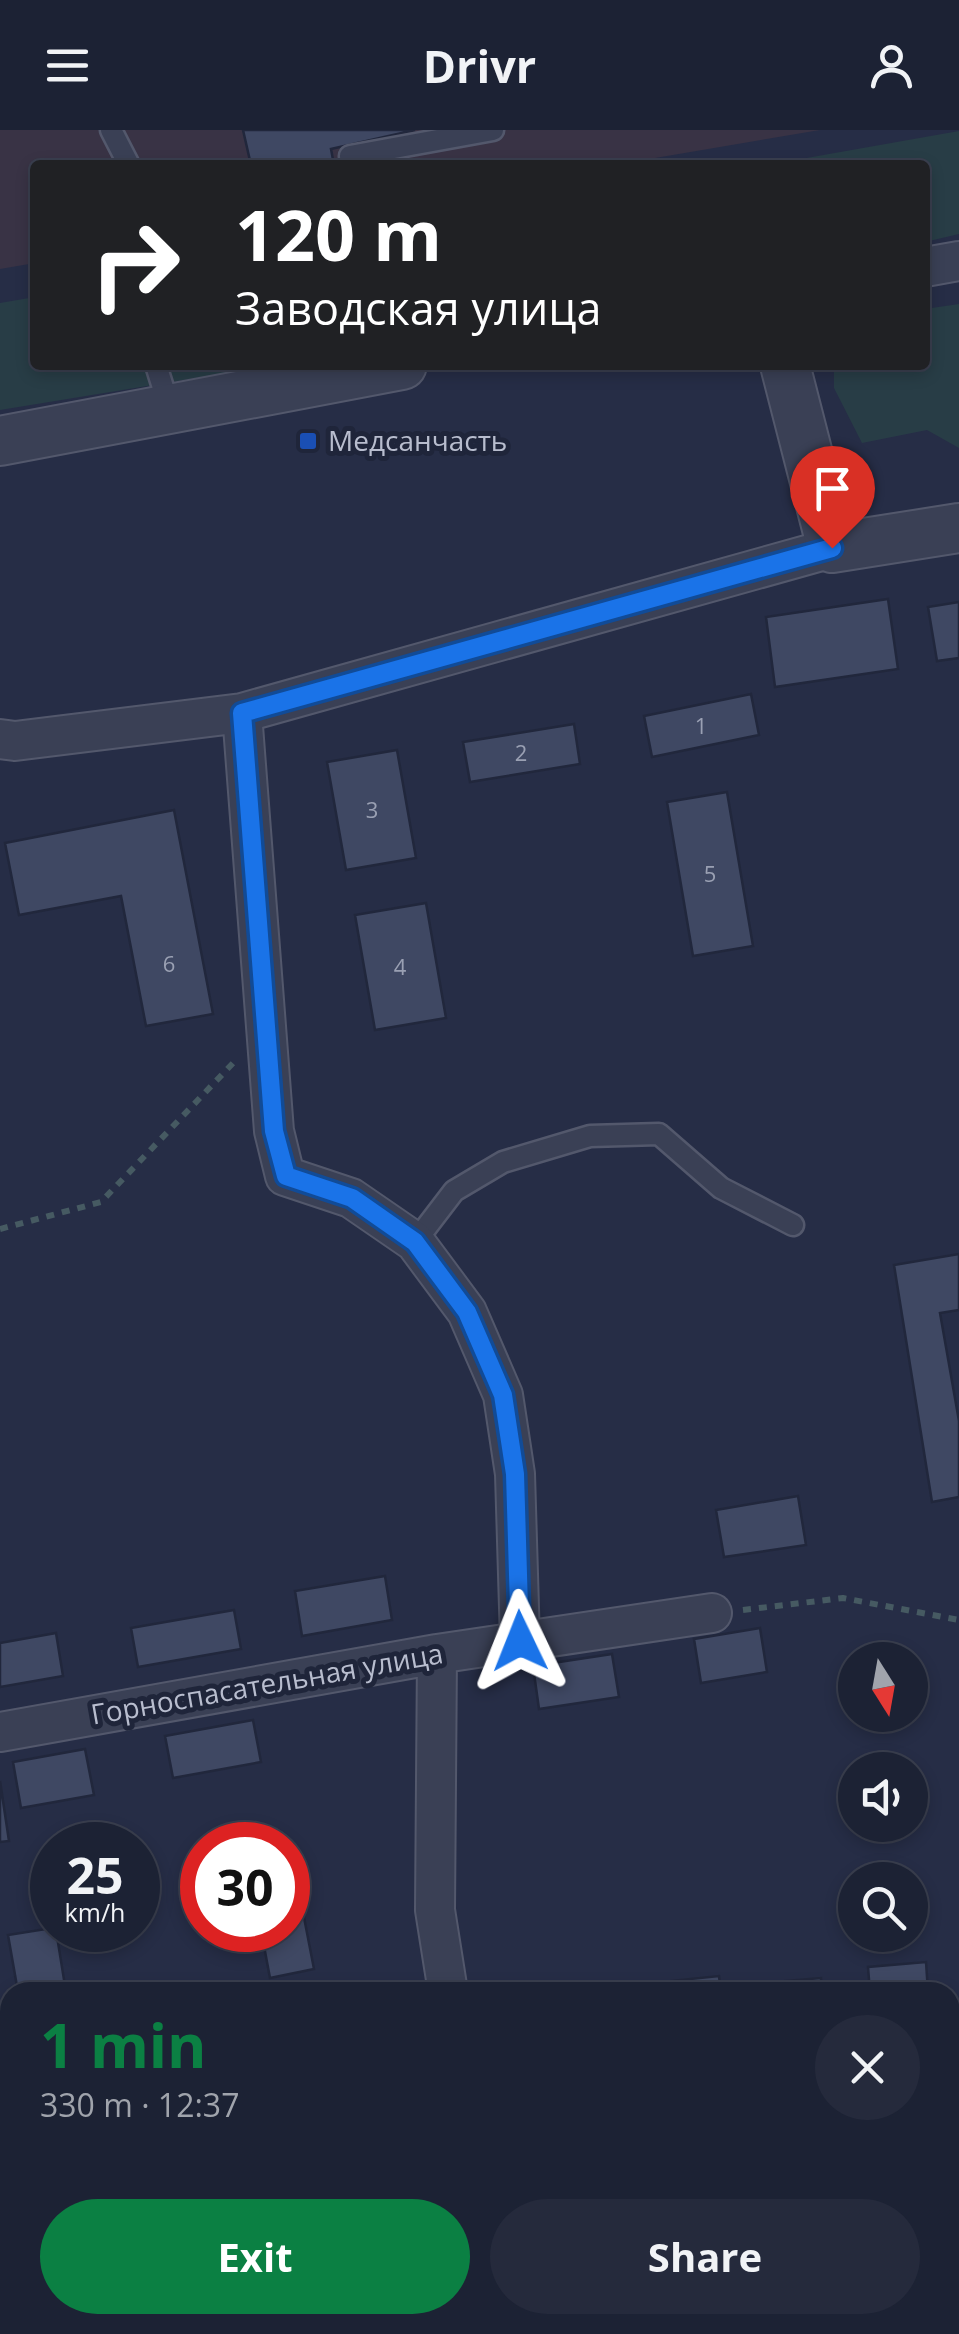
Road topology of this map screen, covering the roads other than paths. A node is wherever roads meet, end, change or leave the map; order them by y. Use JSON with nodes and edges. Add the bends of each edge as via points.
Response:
{"nodes":[{"id":1,"x":110,"y":130,"type":"edge"},
{"id":2,"x":494,"y":130,"type":"edge"},
{"id":3,"x":127,"y":160,"type":"edge"},
{"id":4,"x":351,"y":160,"type":"edge"},
{"id":5,"x":959,"y":261,"type":"edge"},
{"id":6,"x":930,"y":266,"type":"edge"},
{"id":7,"x":158,"y":370,"type":"edge"},
{"id":8,"x":376,"y":370,"type":"edge"},
{"id":9,"x":786,"y":370,"type":"edge"},
{"id":10,"x":170,"y":410,"type":"junction"},
{"id":11,"x":0,"y":441,"type":"edge"},
{"id":12,"x":959,"y":528,"type":"edge"},
{"id":13,"x":832,"y":548,"type":"junction"},
{"id":14,"x":242,"y":713,"type":"junction"},
{"id":15,"x":0,"y":740,"type":"edge"},
{"id":16,"x":793,"y":1226,"type":"dead end"},
{"id":17,"x":415,"y":1242,"type":"junction"},
{"id":18,"x":712,"y":1613,"type":"road end"},
{"id":19,"x":520,"y":1641,"type":"junction"},
{"id":20,"x":436,"y":1654,"type":"junction"},
{"id":21,"x":0,"y":1732,"type":"edge"},
{"id":22,"x":446,"y":1982,"type":"edge"}],
"edges":[{"from":1,"to":3,"type":"lane"},
{"from":2,"to":4,"type":"lane"},
{"from":5,"to":6,"type":"street"},
{"from":7,"to":10,"type":"lane"},
{"from":8,"to":10,"type":"street"},
{"from":9,"to":13,"type":"street"},
{"from":10,"to":11,"type":"street"},
{"from":12,"to":13,"type":"street"},
{"from":13,"to":14,"type":"street"},
{"from":14,"to":15,"type":"street"},
{"from":14,"to":17,"type":"street","via":[[274,1131],[286,1176],[352,1198]]},
{"from":16,"to":17,"type":"lane","via":[[721,1188],[659,1134],[590,1136],[504,1162],[454,1191]]},
{"from":17,"to":19,"type":"street","via":[[467,1312],[503,1395],[515,1474]]},
{"from":18,"to":19,"type":"street","name":"Горноспасательная улица"},
{"from":19,"to":20,"type":"street","name":"Горноспасательная улица"},
{"from":20,"to":21,"type":"street","name":"Горноспасательная улица"},
{"from":20,"to":22,"type":"street","via":[[435,1910]]}]}
